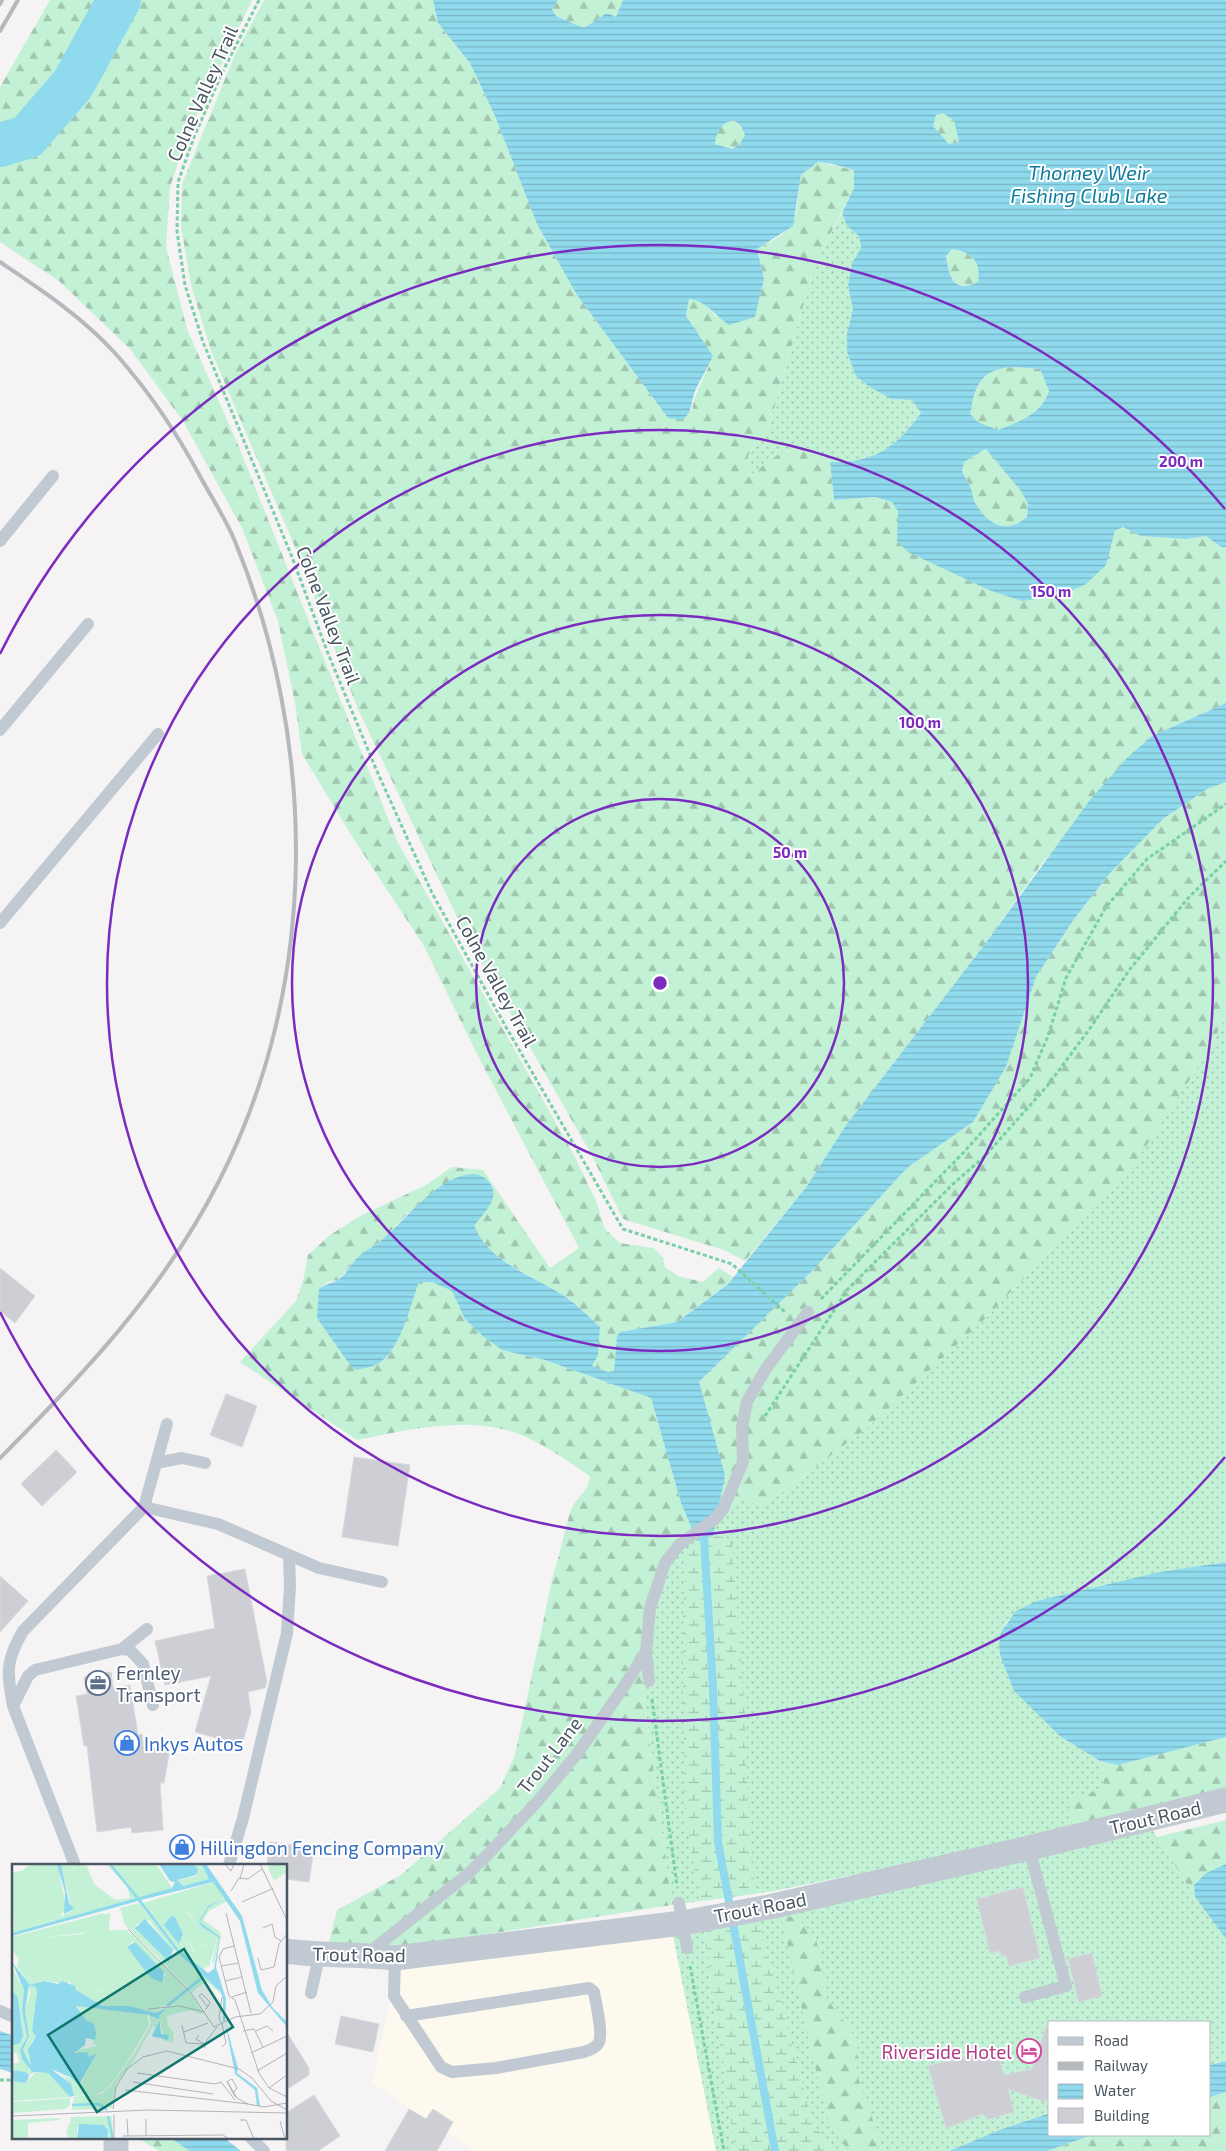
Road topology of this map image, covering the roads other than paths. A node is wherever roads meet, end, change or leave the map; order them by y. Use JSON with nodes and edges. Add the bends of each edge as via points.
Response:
{"nodes":[{"id":1,"x":53,"y":476,"type":"dead end"},
{"id":2,"x":0,"y":541,"type":"edge"},
{"id":3,"x":88,"y":624,"type":"dead end"},
{"id":4,"x":0,"y":730,"type":"edge"},
{"id":5,"x":158,"y":734,"type":"dead end"},
{"id":6,"x":0,"y":923,"type":"edge"},
{"id":7,"x":808,"y":1312,"type":"road end"},
{"id":8,"x":166,"y":1424,"type":"dead end"},
{"id":9,"x":156,"y":1463,"type":"junction"},
{"id":10,"x":206,"y":1463,"type":"dead end"},
{"id":11,"x":144,"y":1507,"type":"junction"},
{"id":12,"x":289,"y":1555,"type":"junction"},
{"id":13,"x":382,"y":1582,"type":"dead end"},
{"id":14,"x":148,"y":1629,"type":"dead end"},
{"id":15,"x":122,"y":1649,"type":"junction"},
{"id":16,"x":646,"y":1652,"type":"junction"},
{"id":17,"x":649,"y":1681,"type":"road end"},
{"id":18,"x":0,"y":1700,"type":"edge"},
{"id":19,"x":153,"y":1705,"type":"dead end"},
{"id":20,"x":13,"y":1706,"type":"junction"},
{"id":21,"x":1226,"y":1800,"type":"edge"},
{"id":22,"x":1029,"y":1848,"type":"junction"},
{"id":23,"x":75,"y":1864,"type":"edge"},
{"id":24,"x":229,"y":1864,"type":"edge"},
{"id":25,"x":686,"y":1915,"type":"junction"},
{"id":26,"x":687,"y":1948,"type":"road end"},
{"id":27,"x":288,"y":1950,"type":"edge"},
{"id":28,"x":366,"y":1955,"type":"junction"},
{"id":29,"x":319,"y":1956,"type":"junction"},
{"id":30,"x":395,"y":1958,"type":"junction"},
{"id":31,"x":311,"y":1993,"type":"dead end"},
{"id":32,"x":1025,"y":1997,"type":"dead end"},
{"id":33,"x":0,"y":2011,"type":"edge"},
{"id":34,"x":12,"y":2016,"type":"edge"},
{"id":35,"x":406,"y":2016,"type":"junction"},
{"id":36,"x":116,"y":2138,"type":"edge"},
{"id":37,"x":251,"y":2138,"type":"edge"},
{"id":38,"x":116,"y":2151,"type":"edge"},
{"id":39,"x":264,"y":2151,"type":"edge"}],
"edges":[{"from":1,"to":2,"type":"lane"},
{"from":3,"to":4,"type":"lane"},
{"from":5,"to":6,"type":"lane"},
{"from":7,"to":16,"type":"lane","name":"Trout Lane","via":[[752,1393],[744,1413],[744,1462],[728,1498],[716,1518],[671,1554],[656,1584]]},
{"from":8,"to":9,"type":"lane"},
{"from":9,"to":10,"type":"lane","via":[[182,1458]]},
{"from":9,"to":11,"type":"lane"},
{"from":11,"to":12,"type":"lane","via":[[218,1524]]},
{"from":11,"to":20,"type":"lane","via":[[23,1631],[7,1673]]},
{"from":12,"to":13,"type":"lane","via":[[319,1568]]},
{"from":12,"to":24,"type":"lane","via":[[287,1633]]},
{"from":14,"to":15,"type":"lane"},
{"from":15,"to":19,"type":"lane","via":[[134,1652],[143,1664]]},
{"from":15,"to":20,"type":"lane","via":[[35,1670],[28,1676]]},
{"from":16,"to":17,"type":"lane"},
{"from":16,"to":28,"type":"lane","name":"Trout Lane","via":[[577,1754],[517,1824],[468,1874]]},
{"from":18,"to":20,"type":"lane"},
{"from":20,"to":23,"type":"lane"},
{"from":21,"to":22,"type":"street","name":"Trout Road"},
{"from":22,"to":25,"type":"street","name":"Trout Road","via":[[769,1907]]},
{"from":22,"to":32,"type":"lane","via":[[1066,1986]]},
{"from":25,"to":26,"type":"lane"},
{"from":25,"to":30,"type":"street","name":"Trout Road"},
{"from":27,"to":29,"type":"street","name":"Trout Road"},
{"from":28,"to":29,"type":"street","name":"Trout Road"},
{"from":28,"to":30,"type":"street","name":"Trout Road"},
{"from":29,"to":31,"type":"lane"},
{"from":30,"to":35,"type":"lane","via":[[394,1996]]},
{"from":33,"to":34,"type":"lane"},
{"from":35,"to":35,"type":"lane","via":[[433,2059],[452,2072],[496,2068],[584,2052],[599,2043],[601,2034],[594,1992],[589,1988]]},
{"from":36,"to":38,"type":"street"},
{"from":37,"to":39,"type":"lane"}]}
